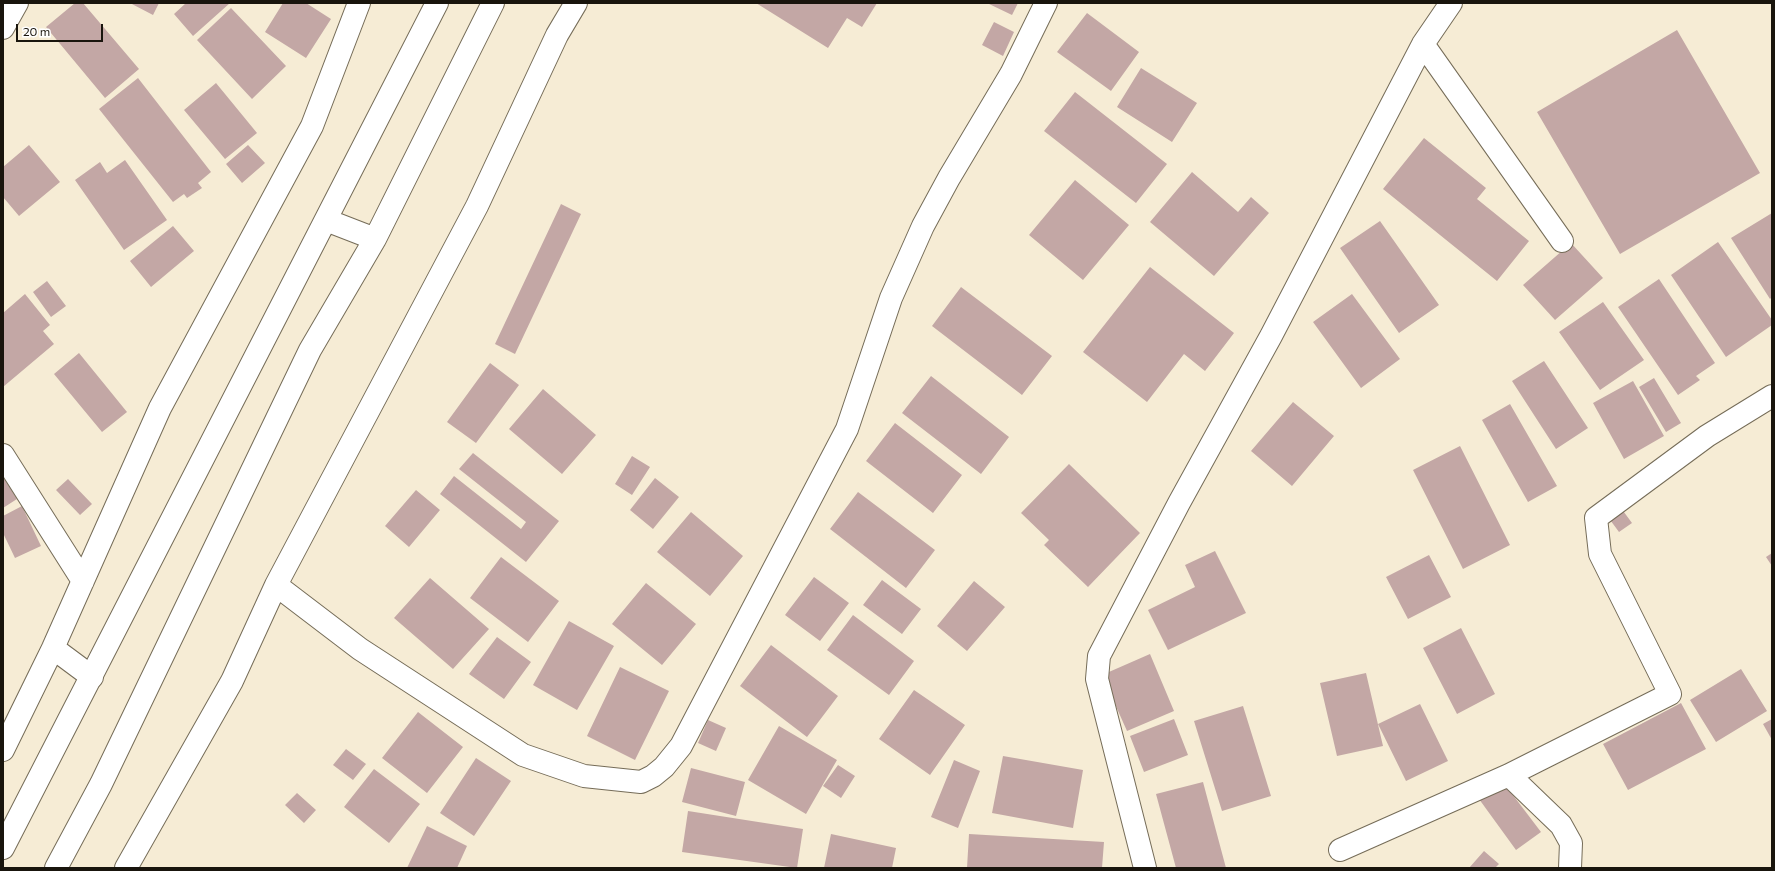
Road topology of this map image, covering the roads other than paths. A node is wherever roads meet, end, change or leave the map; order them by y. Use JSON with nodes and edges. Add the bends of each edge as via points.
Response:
{"nodes":[{"id":1,"x":17,"y":3,"type":"edge"},
{"id":2,"x":359,"y":3,"type":"edge"},
{"id":3,"x":437,"y":3,"type":"edge"},
{"id":4,"x":493,"y":3,"type":"edge"},
{"id":5,"x":576,"y":3,"type":"edge"},
{"id":6,"x":1046,"y":3,"type":"edge"},
{"id":7,"x":1451,"y":3,"type":"edge"},
{"id":8,"x":3,"y":28,"type":"edge"},
{"id":9,"x":1423,"y":44,"type":"junction"},
{"id":10,"x":326,"y":220,"type":"junction"},
{"id":11,"x":375,"y":239,"type":"junction"},
{"id":12,"x":1562,"y":241,"type":"dead end"},
{"id":13,"x":1772,"y":396,"type":"edge"},
{"id":14,"x":3,"y":455,"type":"edge"},
{"id":15,"x":83,"y":581,"type":"junction"},
{"id":16,"x":276,"y":585,"type":"junction"},
{"id":17,"x":53,"y":648,"type":"junction"},
{"id":18,"x":92,"y":677,"type":"junction"},
{"id":19,"x":10,"y":717,"type":"edge"},
{"id":20,"x":3,"y":750,"type":"edge"},
{"id":21,"x":1509,"y":774,"type":"junction"},
{"id":22,"x":3,"y":848,"type":"edge"},
{"id":23,"x":1340,"y":850,"type":"dead end"},
{"id":24,"x":56,"y":868,"type":"edge"},
{"id":25,"x":126,"y":868,"type":"edge"},
{"id":26,"x":1145,"y":868,"type":"edge"},
{"id":27,"x":1570,"y":868,"type":"edge"}],
"edges":[{"from":1,"to":8,"type":"main road"},
{"from":2,"to":15,"type":"main road","via":[[312,126],[160,408]]},
{"from":3,"to":10,"type":"main road"},
{"from":4,"to":11,"type":"main road"},
{"from":5,"to":16,"type":"main road","via":[[557,35],[477,206]]},
{"from":6,"to":16,"type":"main road","via":[[1011,74],[923,226],[891,298],[844,436],[681,746],[653,776],[640,782],[584,776],[523,755],[360,649]]},
{"from":7,"to":9,"type":"main road"},
{"from":9,"to":12,"type":"main road"},
{"from":9,"to":26,"type":"main road","via":[[1271,336],[1179,502],[1099,656],[1097,679]]},
{"from":10,"to":11,"type":"main road"},
{"from":10,"to":18,"type":"main road"},
{"from":11,"to":24,"type":"main road","via":[[310,350],[101,784]]},
{"from":13,"to":21,"type":"main road","via":[[1707,436],[1596,518],[1600,554],[1670,694]]},
{"from":14,"to":15,"type":"main road"},
{"from":15,"to":17,"type":"main road"},
{"from":16,"to":25,"type":"main road","via":[[232,681]]},
{"from":17,"to":18,"type":"main road"},
{"from":17,"to":19,"type":"main road"},
{"from":18,"to":22,"type":"main road"},
{"from":19,"to":20,"type":"main road"},
{"from":21,"to":23,"type":"main road"},
{"from":21,"to":27,"type":"main road","via":[[1561,825],[1571,843]]}]}
